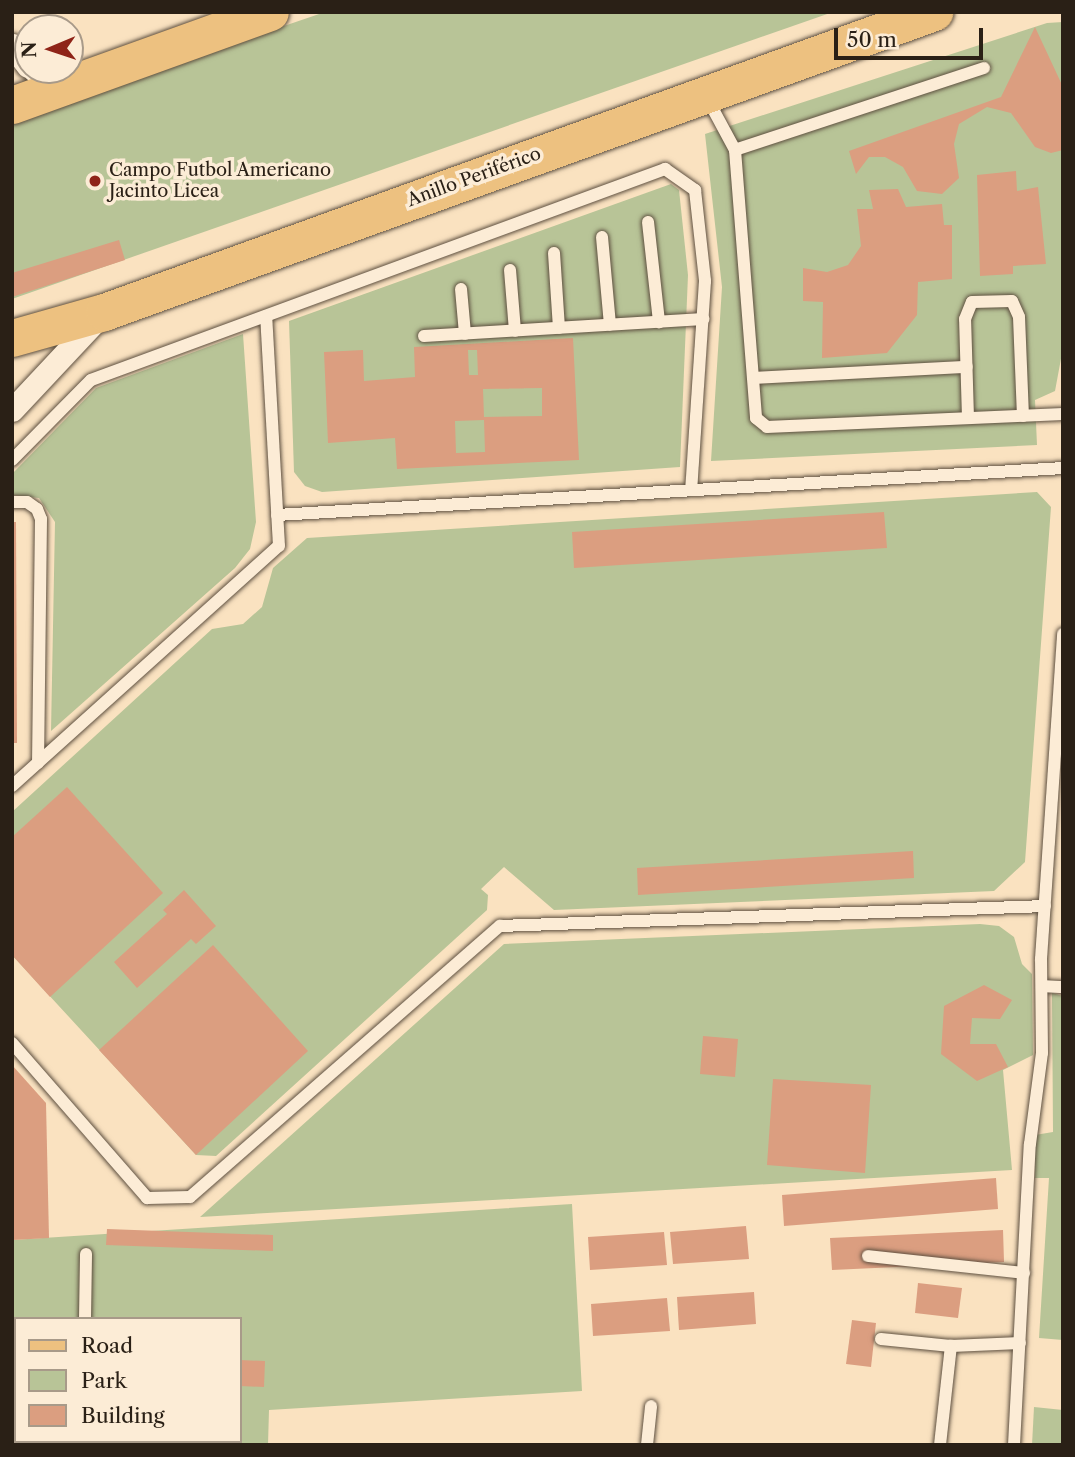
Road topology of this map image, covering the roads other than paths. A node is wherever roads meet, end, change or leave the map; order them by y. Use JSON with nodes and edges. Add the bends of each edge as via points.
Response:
{"nodes":[{"id":1,"x":270,"y":12,"type":"edge"},
{"id":2,"x":934,"y":12,"type":"edge"},
{"id":3,"x":984,"y":68,"type":"dead end"},
{"id":4,"x":69,"y":85,"type":"joint"},
{"id":5,"x":705,"y":94,"type":"junction"},
{"id":6,"x":12,"y":105,"type":"edge"},
{"id":7,"x":735,"y":150,"type":"junction"},
{"id":8,"x":648,"y":222,"type":"dead end"},
{"id":9,"x":602,"y":237,"type":"dead end"},
{"id":10,"x":554,"y":253,"type":"dead end"},
{"id":11,"x":510,"y":270,"type":"dead end"},
{"id":12,"x":461,"y":289,"type":"dead end"},
{"id":13,"x":104,"y":312,"type":"junction"},
{"id":14,"x":266,"y":316,"type":"junction"},
{"id":15,"x":703,"y":319,"type":"junction"},
{"id":16,"x":659,"y":322,"type":"junction"},
{"id":17,"x":610,"y":325,"type":"junction"},
{"id":18,"x":559,"y":328,"type":"junction"},
{"id":19,"x":515,"y":331,"type":"junction"},
{"id":20,"x":465,"y":334,"type":"junction"},
{"id":21,"x":424,"y":336,"type":"dead end"},
{"id":22,"x":12,"y":338,"type":"edge"},
{"id":23,"x":967,"y":368,"type":"junction"},
{"id":24,"x":754,"y":378,"type":"junction"},
{"id":25,"x":12,"y":410,"type":"edge"},
{"id":26,"x":1063,"y":414,"type":"edge"},
{"id":27,"x":1023,"y":416,"type":"junction"},
{"id":28,"x":968,"y":418,"type":"junction"},
{"id":29,"x":12,"y":460,"type":"edge"},
{"id":30,"x":1063,"y":468,"type":"edge"},
{"id":31,"x":691,"y":490,"type":"junction"},
{"id":32,"x":12,"y":502,"type":"edge"},
{"id":33,"x":277,"y":515,"type":"junction"},
{"id":34,"x":1063,"y":634,"type":"edge"},
{"id":35,"x":38,"y":763,"type":"junction"},
{"id":36,"x":12,"y":786,"type":"edge"},
{"id":37,"x":1045,"y":906,"type":"junction"},
{"id":38,"x":1042,"y":986,"type":"junction"},
{"id":39,"x":1063,"y":987,"type":"edge"},
{"id":40,"x":12,"y":1043,"type":"edge"},
{"id":41,"x":86,"y":1254,"type":"dead end"},
{"id":42,"x":868,"y":1256,"type":"dead end"},
{"id":43,"x":1024,"y":1273,"type":"junction"},
{"id":44,"x":85,"y":1317,"type":"edge"},
{"id":45,"x":881,"y":1339,"type":"dead end"},
{"id":46,"x":1020,"y":1343,"type":"junction"},
{"id":47,"x":951,"y":1346,"type":"junction"},
{"id":48,"x":651,"y":1406,"type":"dead end"},
{"id":49,"x":647,"y":1445,"type":"edge"},
{"id":50,"x":940,"y":1445,"type":"edge"},
{"id":51,"x":1014,"y":1445,"type":"edge"}],
"edges":[{"from":1,"to":4,"type":"main road"},
{"from":2,"to":5,"type":"main road","name":"Anillo Periférico"},
{"from":3,"to":7,"type":"lane"},
{"from":4,"to":6,"type":"main road"},
{"from":5,"to":7,"type":"lane"},
{"from":5,"to":13,"type":"main road","name":"Anillo Periférico"},
{"from":7,"to":24,"type":"lane"},
{"from":8,"to":16,"type":"lane"},
{"from":9,"to":17,"type":"lane"},
{"from":10,"to":18,"type":"lane"},
{"from":11,"to":19,"type":"lane"},
{"from":12,"to":20,"type":"lane"},
{"from":13,"to":22,"type":"main road","name":"Anillo Periférico"},
{"from":13,"to":25,"type":"street"},
{"from":14,"to":15,"type":"lane","via":[[665,169],[695,190],[705,281]]},
{"from":14,"to":29,"type":"lane","via":[[91,380]]},
{"from":14,"to":33,"type":"lane"},
{"from":15,"to":16,"type":"lane"},
{"from":15,"to":31,"type":"lane"},
{"from":16,"to":17,"type":"lane"},
{"from":17,"to":18,"type":"lane"},
{"from":18,"to":19,"type":"lane"},
{"from":19,"to":20,"type":"lane"},
{"from":20,"to":21,"type":"lane"},
{"from":23,"to":24,"type":"lane"},
{"from":23,"to":27,"type":"lane","via":[[965,319],[972,303],[1012,301],[1019,317]]},
{"from":23,"to":28,"type":"lane"},
{"from":24,"to":28,"type":"lane","via":[[756,418],[767,427]]},
{"from":26,"to":27,"type":"lane"},
{"from":27,"to":28,"type":"lane"},
{"from":30,"to":31,"type":"lane"},
{"from":31,"to":33,"type":"lane"},
{"from":32,"to":35,"type":"lane","via":[[27,502],[41,519]]},
{"from":33,"to":35,"type":"lane","via":[[279,546]]},
{"from":34,"to":37,"type":"lane"},
{"from":35,"to":36,"type":"lane"},
{"from":37,"to":38,"type":"lane"},
{"from":37,"to":40,"type":"lane","via":[[500,926],[190,1197],[148,1198]]},
{"from":38,"to":39,"type":"lane"},
{"from":38,"to":43,"type":"lane","via":[[1042,1053],[1030,1144]]},
{"from":41,"to":44,"type":"lane"},
{"from":42,"to":43,"type":"lane"},
{"from":43,"to":46,"type":"lane"},
{"from":45,"to":47,"type":"lane"},
{"from":46,"to":47,"type":"lane"},
{"from":46,"to":51,"type":"lane"},
{"from":47,"to":50,"type":"lane"},
{"from":48,"to":49,"type":"lane"}]}
